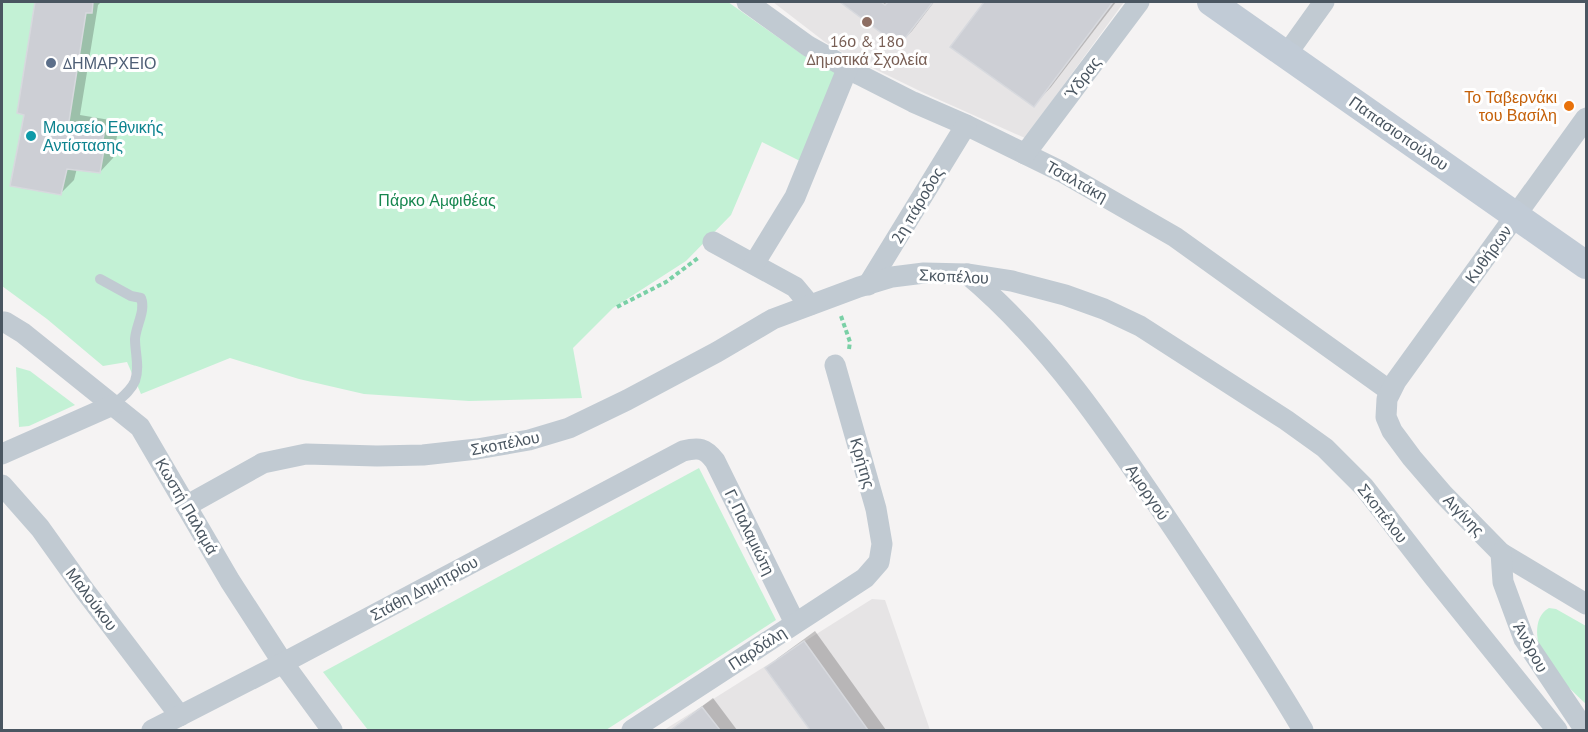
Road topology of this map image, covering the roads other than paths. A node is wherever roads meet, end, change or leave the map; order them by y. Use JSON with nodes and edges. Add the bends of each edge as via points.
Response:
{"nodes":[{"id":1,"x":747,"y":2,"type":"edge"},
{"id":2,"x":1139,"y":2,"type":"edge"},
{"id":3,"x":1211,"y":2,"type":"edge"},
{"id":4,"x":1324,"y":2,"type":"edge"},
{"id":5,"x":1287,"y":55,"type":"junction"},
{"id":6,"x":848,"y":67,"type":"junction"},
{"id":7,"x":1587,"y":118,"type":"edge"},
{"id":8,"x":966,"y":125,"type":"junction"},
{"id":9,"x":1025,"y":154,"type":"junction"},
{"id":10,"x":1515,"y":215,"type":"junction"},
{"id":11,"x":713,"y":242,"type":"road end"},
{"id":12,"x":754,"y":264,"type":"junction"},
{"id":13,"x":1587,"y":265,"type":"edge"},
{"id":14,"x":967,"y":274,"type":"junction"},
{"id":15,"x":100,"y":279,"type":"dead end"},
{"id":16,"x":868,"y":285,"type":"junction"},
{"id":17,"x":810,"y":305,"type":"junction"},
{"id":18,"x":2,"y":322,"type":"edge"},
{"id":19,"x":835,"y":365,"type":"road end"},
{"id":20,"x":1390,"y":391,"type":"junction"},
{"id":21,"x":113,"y":405,"type":"junction"},
{"id":22,"x":697,"y":447,"type":"joint"},
{"id":23,"x":2,"y":454,"type":"edge"},
{"id":24,"x":2,"y":485,"type":"edge"},
{"id":25,"x":186,"y":506,"type":"junction"},
{"id":26,"x":1501,"y":553,"type":"junction"},
{"id":27,"x":879,"y":562,"type":"joint"},
{"id":28,"x":1587,"y":604,"type":"edge"},
{"id":29,"x":795,"y":623,"type":"junction"},
{"id":30,"x":283,"y":663,"type":"junction"},
{"id":31,"x":180,"y":716,"type":"junction"},
{"id":32,"x":153,"y":730,"type":"edge"},
{"id":33,"x":332,"y":730,"type":"edge"},
{"id":34,"x":632,"y":730,"type":"edge"},
{"id":35,"x":1303,"y":730,"type":"edge"},
{"id":36,"x":1557,"y":730,"type":"edge"},
{"id":37,"x":1586,"y":730,"type":"edge"}],
"edges":[{"from":1,"to":6,"type":"street","name":"Τσαλτάκη","via":[[808,46]]},
{"from":2,"to":9,"type":"street","name":"Ύδρας"},
{"from":3,"to":5,"type":"main road","name":"Παπασιοπούλου"},
{"from":4,"to":5,"type":"street"},
{"from":5,"to":10,"type":"main road","name":"Παπασιοπούλου"},
{"from":6,"to":8,"type":"street","name":"Τσαλτάκη"},
{"from":6,"to":12,"type":"street","via":[[795,197]]},
{"from":7,"to":10,"type":"street","name":"Κυθήρων"},
{"from":8,"to":9,"type":"street","name":"Τσαλτάκη"},
{"from":8,"to":16,"type":"street","name":"2η πάροδος"},
{"from":9,"to":20,"type":"street","name":"Τσαλτάκη","via":[[1175,237]]},
{"from":10,"to":13,"type":"main road","name":"Παπασιοπούλου"},
{"from":10,"to":20,"type":"street","name":"Κυθήρων"},
{"from":11,"to":12,"type":"street"},
{"from":12,"to":17,"type":"street","via":[[795,287]]},
{"from":14,"to":16,"type":"street","name":"Σκοπέλου","via":[[916,273]]},
{"from":14,"to":35,"type":"street","name":"Αμοργού","via":[[1032,338],[1101,424],[1269,673]]},
{"from":14,"to":36,"type":"street","name":"Σκοπέλου","via":[[1048,290],[1122,317],[1310,436],[1364,487]]},
{"from":15,"to":21,"type":"lane","via":[[141,298],[144,305],[135,338],[135,380]]},
{"from":16,"to":17,"type":"street","name":"Σκοπέλου"},
{"from":17,"to":25,"type":"street","name":"Σκοπέλου","via":[[773,319],[569,428],[529,440],[423,455],[326,453],[276,459]]},
{"from":18,"to":21,"type":"street","name":"Κωστή Παλαμά","via":[[23,333]]},
{"from":19,"to":27,"type":"street","name":"Κρήτης","via":[[876,509],[882,544]]},
{"from":20,"to":26,"type":"street","name":"Αιγίνης","via":[[1386,417],[1396,438],[1443,494]]},
{"from":21,"to":23,"type":"street"},
{"from":21,"to":25,"type":"street","name":"Κωστή Παλαμά","via":[[140,427]]},
{"from":22,"to":29,"type":"street","name":"Γ. Παλαμιώτη","via":[[715,461]]},
{"from":22,"to":30,"type":"street","name":"Στάθη Δημητρίου","via":[[673,456]]},
{"from":24,"to":31,"type":"street","name":"Μαλούκου","via":[[40,528]]},
{"from":25,"to":30,"type":"street","name":"Κωστή Παλαμά"},
{"from":26,"to":28,"type":"street","name":"Αιγίνης"},
{"from":26,"to":37,"type":"street","name":"Άνδρου","via":[[1503,582],[1524,639]]},
{"from":27,"to":29,"type":"street","name":"Παρδάλη","via":[[866,578]]},
{"from":29,"to":34,"type":"street","name":"Παρδάλη"},
{"from":30,"to":31,"type":"street","name":"Στάθη Δημητρίου"},
{"from":30,"to":33,"type":"street","name":"Κωστή Παλαμά"},
{"from":31,"to":32,"type":"street","name":"Στάθη Δημητρίου"}]}
